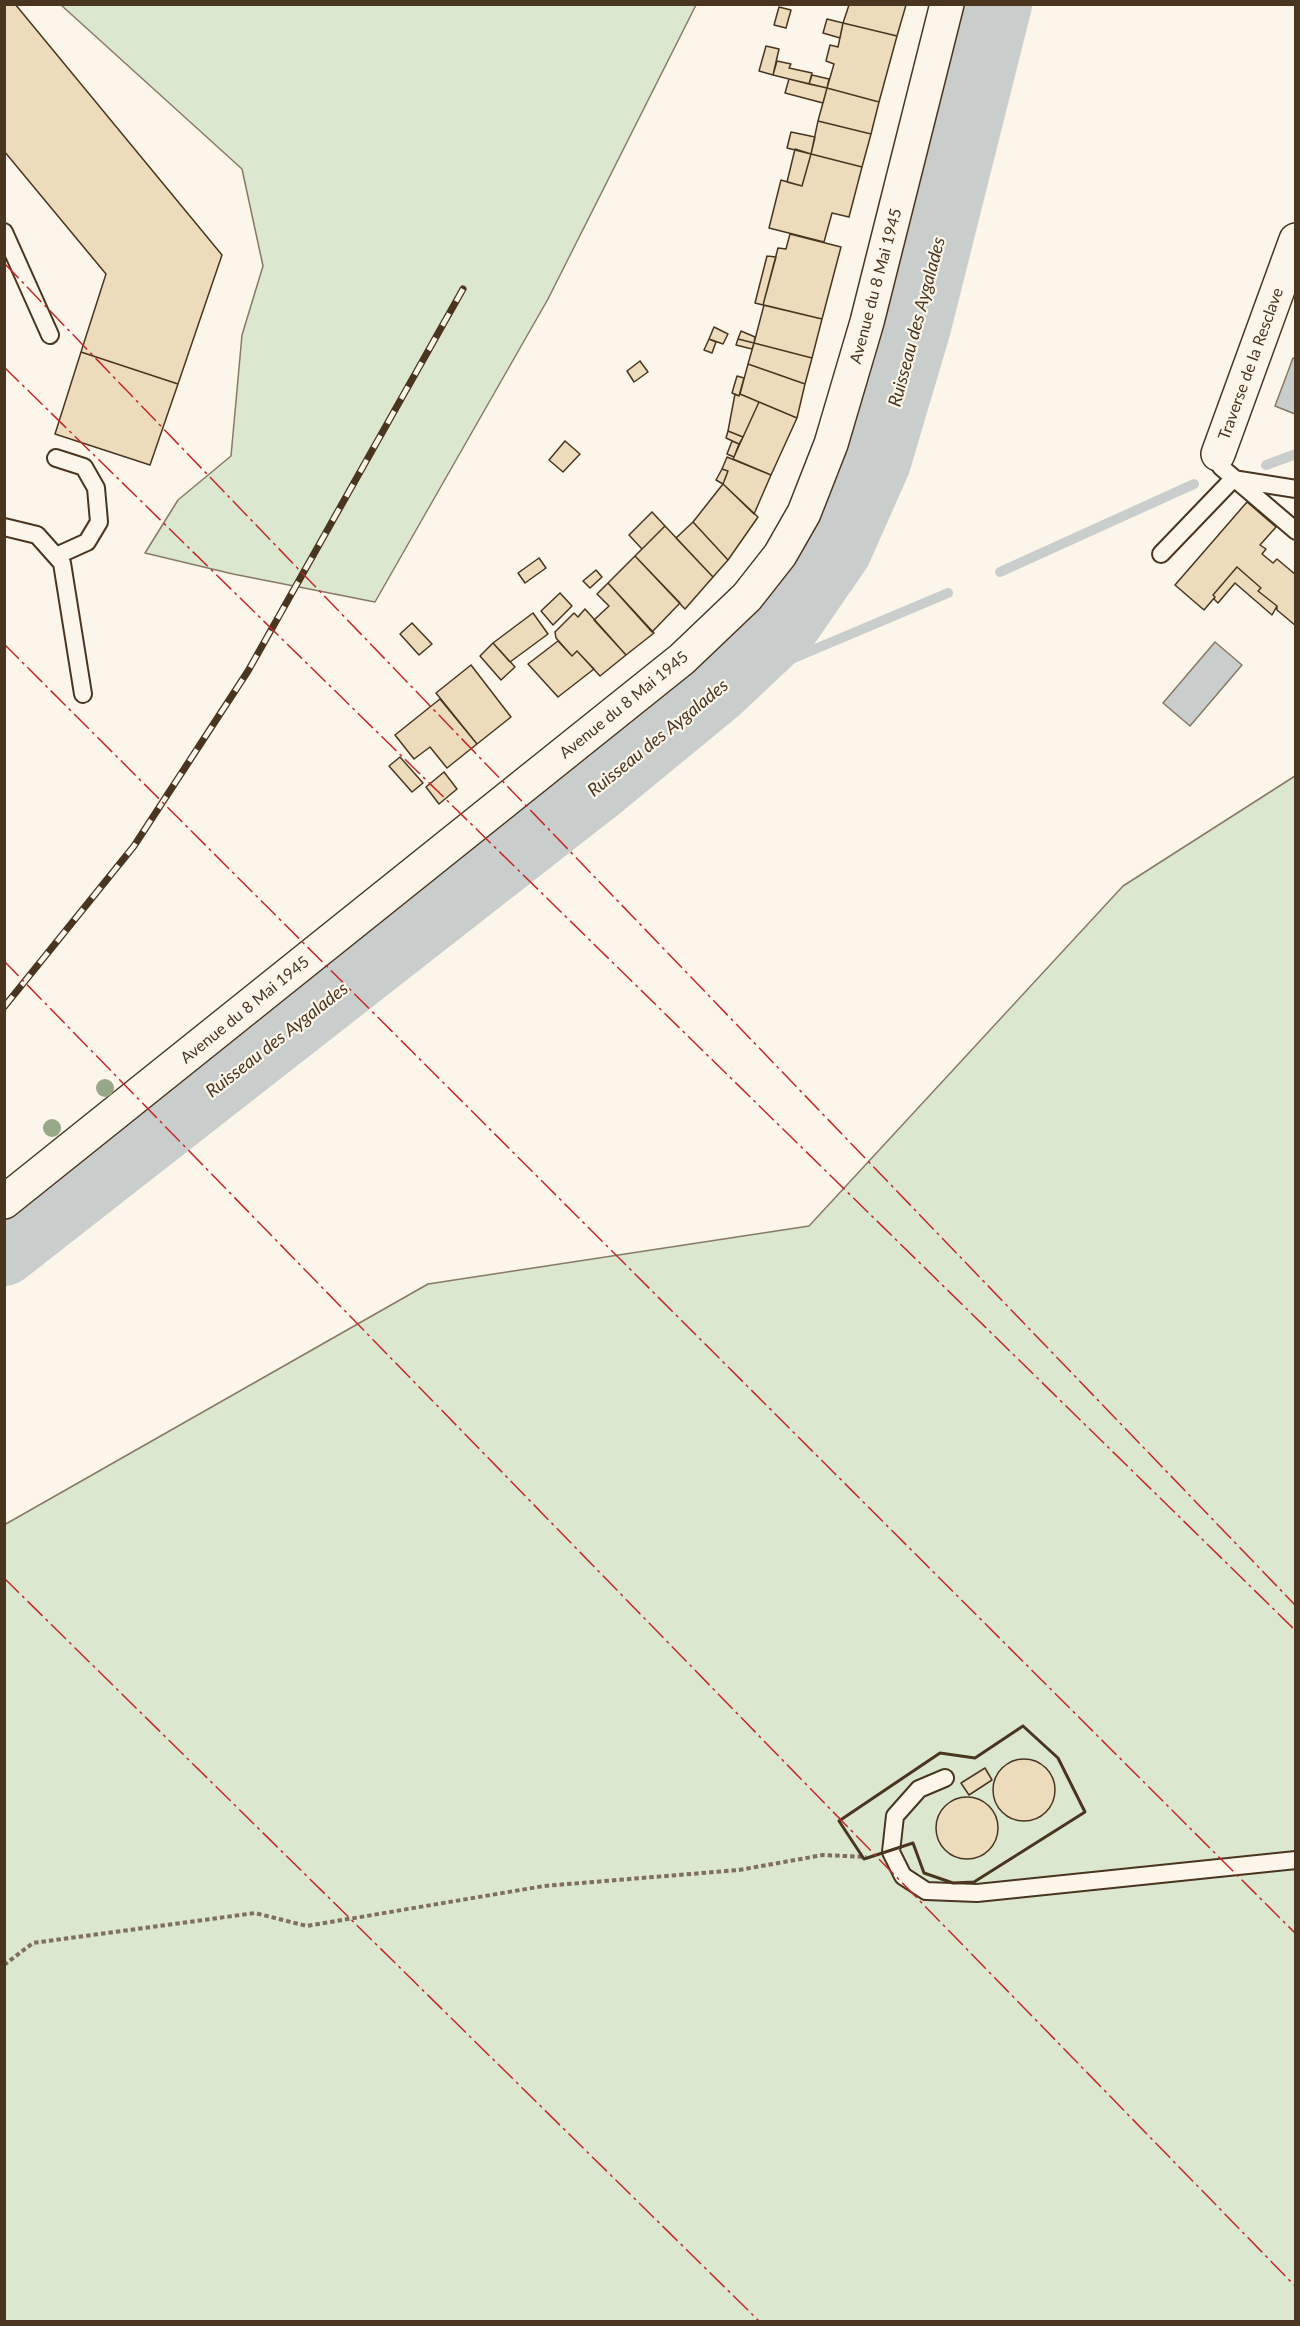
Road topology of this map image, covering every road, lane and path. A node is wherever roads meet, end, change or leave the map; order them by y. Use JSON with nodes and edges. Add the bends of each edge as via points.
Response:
{"nodes":[{"id":1,"x":947,"y":4,"type":"edge"},
{"id":2,"x":4,"y":232,"type":"edge"},
{"id":3,"x":1296,"y":240,"type":"edge"},
{"id":4,"x":50,"y":334,"type":"dead end"},
{"id":5,"x":56,"y":458,"type":"dead end"},
{"id":6,"x":1226,"y":466,"type":"junction"},
{"id":7,"x":1296,"y":489,"type":"edge"},
{"id":8,"x":4,"y":527,"type":"edge"},
{"id":9,"x":1296,"y":531,"type":"edge"},
{"id":10,"x":1161,"y":554,"type":"dead end"},
{"id":11,"x":56,"y":556,"type":"junction"},
{"id":12,"x":83,"y":694,"type":"dead end"},
{"id":13,"x":4,"y":1202,"type":"edge"},
{"id":14,"x":945,"y":1778,"type":"dead end"},
{"id":15,"x":894,"y":1858,"type":"junction"},
{"id":16,"x":1296,"y":1860,"type":"edge"},
{"id":17,"x":4,"y":1965,"type":"edge"}],
"edges":[{"from":1,"to":13,"type":"main road","name":"Avenue du 8 Mai 1945","via":[[867,322],[831,444],[804,513],[773,564],[747,597],[682,659]]},
{"from":2,"to":4,"type":"lane"},
{"from":3,"to":6,"type":"main road","name":"Traverse de la Resclave"},
{"from":5,"to":11,"type":"lane","via":[[84,467],[96,488],[99,522],[87,542]]},
{"from":6,"to":7,"type":"lane"},
{"from":6,"to":9,"type":"lane"},
{"from":6,"to":10,"type":"lane"},
{"from":8,"to":11,"type":"lane","via":[[37,535]]},
{"from":11,"to":12,"type":"lane","via":[[62,563]]},
{"from":14,"to":15,"type":"lane","via":[[920,1790],[895,1816],[891,1852]]},
{"from":15,"to":16,"type":"lane","via":[[903,1876],[926,1891],[948,1894]]},
{"from":15,"to":17,"type":"path","via":[[823,1855],[739,1870],[544,1886],[308,1926],[255,1913],[33,1943]]}]}
